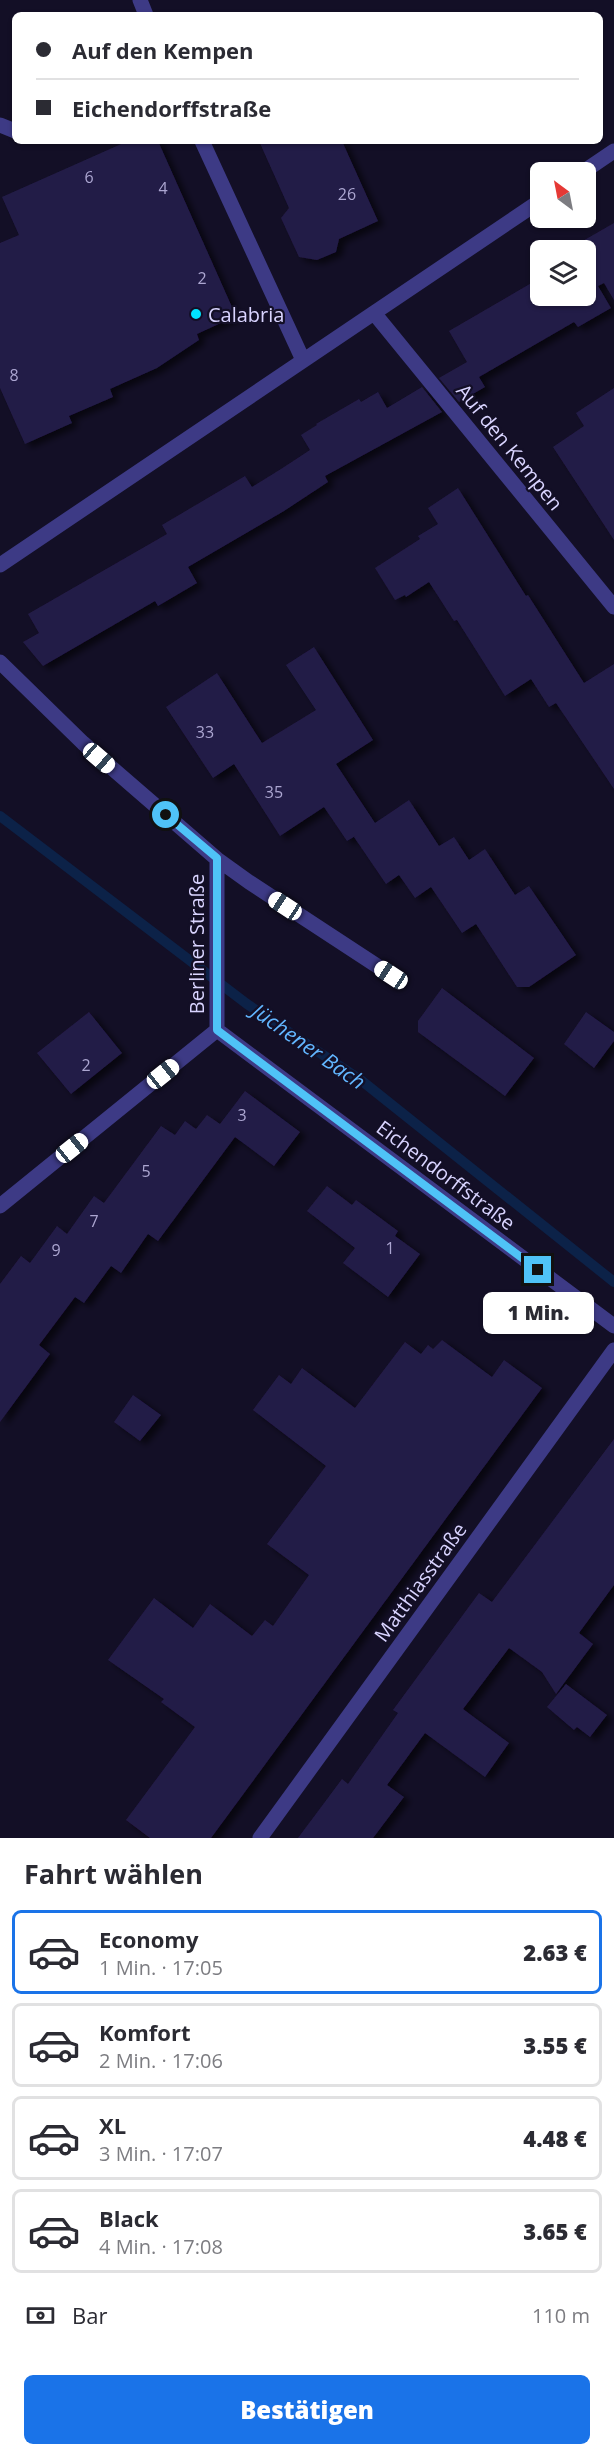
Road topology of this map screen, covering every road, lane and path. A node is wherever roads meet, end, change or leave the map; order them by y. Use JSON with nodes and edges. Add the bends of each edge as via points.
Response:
{"nodes":[{"id":1,"x":203,"y":144,"type":"edge"},
{"id":2,"x":614,"y":152,"type":"edge"},
{"id":3,"x":596,"y":164,"type":"edge"},
{"id":4,"x":530,"y":208,"type":"edge"},
{"id":5,"x":374,"y":313,"type":"junction"},
{"id":6,"x":303,"y":360,"type":"junction"},
{"id":7,"x":0,"y":565,"type":"edge"},
{"id":8,"x":614,"y":607,"type":"edge"},
{"id":9,"x":0,"y":662,"type":"edge"},
{"id":10,"x":217,"y":858,"type":"junction"},
{"id":11,"x":391,"y":975,"type":"dead end"},
{"id":12,"x":217,"y":1030,"type":"junction"},
{"id":13,"x":0,"y":1206,"type":"edge"},
{"id":14,"x":614,"y":1326,"type":"edge"},
{"id":15,"x":614,"y":1350,"type":"edge"},
{"id":16,"x":260,"y":1838,"type":"edge"}],
"edges":[{"from":1,"to":6,"type":"street"},
{"from":2,"to":3,"type":"street"},
{"from":4,"to":5,"type":"street"},
{"from":5,"to":6,"type":"street"},
{"from":5,"to":8,"type":"street","name":"Auf den Kempen"},
{"from":6,"to":7,"type":"street"},
{"from":9,"to":10,"type":"street","via":[[83,743]]},
{"from":10,"to":11,"type":"street"},
{"from":10,"to":12,"type":"street","name":"Berliner Straße"},
{"from":12,"to":13,"type":"street"},
{"from":12,"to":14,"type":"street","name":"Eichendorffstraße"},
{"from":15,"to":16,"type":"street","name":"Matthiasstraße"}]}
